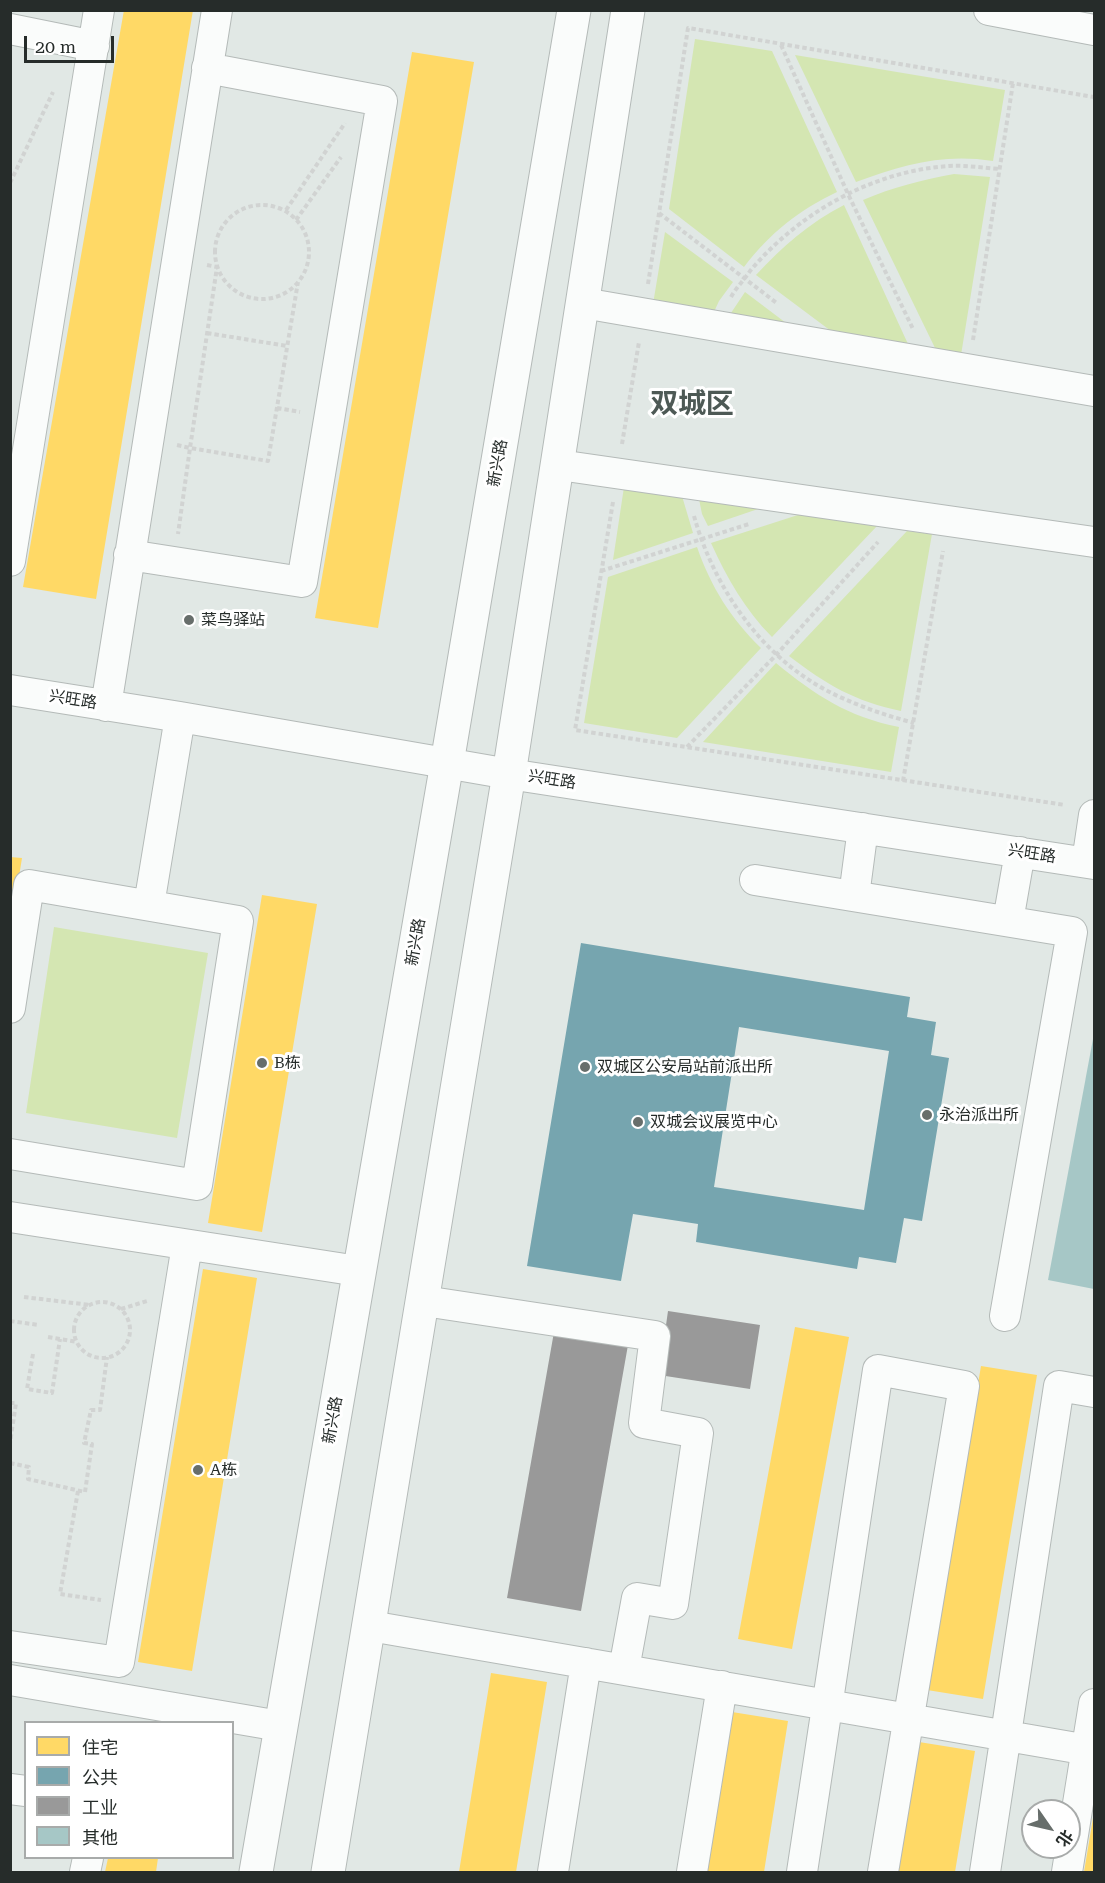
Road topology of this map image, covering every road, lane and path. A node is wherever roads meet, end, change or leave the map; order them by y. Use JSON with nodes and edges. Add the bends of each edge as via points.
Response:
{"nodes":[{"id":1,"x":99,"y":10,"type":"edge"},
{"id":2,"x":217,"y":10,"type":"edge"},
{"id":3,"x":574,"y":10,"type":"edge"},
{"id":4,"x":628,"y":10,"type":"edge"},
{"id":5,"x":989,"y":10,"type":"edge"},
{"id":6,"x":10,"y":29,"type":"edge"},
{"id":7,"x":1095,"y":30,"type":"edge"},
{"id":8,"x":781,"y":44,"type":"junction"},
{"id":9,"x":93,"y":46,"type":"junction"},
{"id":10,"x":207,"y":68,"type":"junction"},
{"id":11,"x":1013,"y":83,"type":"junction"},
{"id":12,"x":56,"y":86,"type":"dead end"},
{"id":13,"x":1095,"y":97,"type":"edge"},
{"id":14,"x":363,"y":98,"type":"junction"},
{"id":15,"x":1000,"y":169,"type":"junction"},
{"id":16,"x":10,"y":183,"type":"edge"},
{"id":17,"x":848,"y":194,"type":"junction"},
{"id":18,"x":286,"y":210,"type":"junction"},
{"id":19,"x":659,"y":213,"type":"junction"},
{"id":20,"x":217,"y":267,"type":"junction"},
{"id":21,"x":744,"y":279,"type":"junction"},
{"id":22,"x":298,"y":282,"type":"junction"},
{"id":23,"x":584,"y":303,"type":"junction"},
{"id":24,"x":779,"y":306,"type":"dead end"},
{"id":25,"x":643,"y":314,"type":"junction"},
{"id":26,"x":715,"y":326,"type":"junction"},
{"id":27,"x":207,"y":333,"type":"junction"},
{"id":28,"x":287,"y":346,"type":"junction"},
{"id":29,"x":928,"y":362,"type":"junction"},
{"id":30,"x":969,"y":369,"type":"junction"},
{"id":31,"x":1095,"y":391,"type":"edge"},
{"id":32,"x":190,"y":448,"type":"junction"},
{"id":33,"x":559,"y":465,"type":"junction"},
{"id":34,"x":618,"y":474,"type":"junction"},
{"id":35,"x":686,"y":483,"type":"junction"},
{"id":36,"x":16,"y":492,"type":"edge"},
{"id":37,"x":902,"y":514,"type":"junction"},
{"id":38,"x":948,"y":521,"type":"junction"},
{"id":39,"x":753,"y":522,"type":"dead end"},
{"id":40,"x":701,"y":539,"type":"junction"},
{"id":41,"x":1095,"y":542,"type":"edge"},
{"id":42,"x":129,"y":555,"type":"junction"},
{"id":43,"x":10,"y":561,"type":"edge"},
{"id":44,"x":174,"y":562,"type":"junction"},
{"id":45,"x":602,"y":571,"type":"junction"},
{"id":46,"x":777,"y":654,"type":"junction"},
{"id":47,"x":10,"y":690,"type":"edge"},
{"id":48,"x":106,"y":706,"type":"junction"},
{"id":49,"x":180,"y":717,"type":"junction"},
{"id":50,"x":914,"y":723,"type":"junction"},
{"id":51,"x":687,"y":748,"type":"junction"},
{"id":52,"x":447,"y":763,"type":"junction"},
{"id":53,"x":509,"y":774,"type":"junction"},
{"id":54,"x":903,"y":781,"type":"junction"},
{"id":55,"x":1083,"y":810,"type":"edge"},
{"id":56,"x":863,"y":828,"type":"junction"},
{"id":57,"x":1020,"y":852,"type":"junction"},
{"id":58,"x":1091,"y":863,"type":"edge"},
{"id":59,"x":755,"y":880,"type":"dead end"},
{"id":60,"x":854,"y":896,"type":"junction"},
{"id":61,"x":149,"y":905,"type":"junction"},
{"id":62,"x":1008,"y":921,"type":"junction"},
{"id":63,"x":10,"y":1008,"type":"edge"},
{"id":64,"x":10,"y":1154,"type":"edge"},
{"id":65,"x":10,"y":1217,"type":"edge"},
{"id":66,"x":187,"y":1245,"type":"junction"},
{"id":67,"x":358,"y":1271,"type":"junction"},
{"id":68,"x":24,"y":1297,"type":"dead end"},
{"id":69,"x":424,"y":1301,"type":"junction"},
{"id":70,"x":90,"y":1305,"type":"junction"},
{"id":71,"x":1005,"y":1316,"type":"dead end"},
{"id":72,"x":10,"y":1321,"type":"edge"},
{"id":73,"x":39,"y":1326,"type":"dead end"},
{"id":74,"x":48,"y":1338,"type":"dead end"},
{"id":75,"x":60,"y":1339,"type":"junction"},
{"id":76,"x":77,"y":1342,"type":"junction"},
{"id":77,"x":33,"y":1354,"type":"dead end"},
{"id":78,"x":107,"y":1358,"type":"junction"},
{"id":79,"x":1095,"y":1392,"type":"edge"},
{"id":80,"x":10,"y":1403,"type":"edge"},
{"id":81,"x":10,"y":1443,"type":"edge"},
{"id":82,"x":10,"y":1463,"type":"edge"},
{"id":83,"x":78,"y":1491,"type":"junction"},
{"id":84,"x":129,"y":1603,"type":"junction"},
{"id":85,"x":370,"y":1626,"type":"junction"},
{"id":86,"x":10,"y":1646,"type":"edge"},
{"id":87,"x":586,"y":1663,"type":"junction"},
{"id":88,"x":624,"y":1669,"type":"junction"},
{"id":89,"x":10,"y":1680,"type":"edge"},
{"id":90,"x":722,"y":1686,"type":"junction"},
{"id":91,"x":1095,"y":1704,"type":"edge"},
{"id":92,"x":827,"y":1705,"type":"junction"},
{"id":93,"x":112,"y":1710,"type":"edge"},
{"id":94,"x":908,"y":1719,"type":"junction"},
{"id":95,"x":228,"y":1721,"type":"edge"},
{"id":96,"x":234,"y":1722,"type":"edge"},
{"id":97,"x":280,"y":1726,"type":"junction"},
{"id":98,"x":1007,"y":1736,"type":"junction"},
{"id":99,"x":1091,"y":1750,"type":"edge"},
{"id":100,"x":256,"y":1872,"type":"edge"},
{"id":101,"x":328,"y":1872,"type":"edge"},
{"id":102,"x":554,"y":1872,"type":"edge"},
{"id":103,"x":692,"y":1872,"type":"edge"},
{"id":104,"x":802,"y":1872,"type":"edge"},
{"id":105,"x":884,"y":1872,"type":"edge"},
{"id":106,"x":985,"y":1872,"type":"edge"},
{"id":107,"x":1066,"y":1872,"type":"edge"}],
"edges":[{"from":1,"to":9,"type":"street"},
{"from":2,"to":10,"type":"street"},
{"from":3,"to":52,"type":"main road","name":"新兴路"},
{"from":4,"to":23,"type":"main road"},
{"from":5,"to":7,"type":"street"},
{"from":6,"to":9,"type":"street"},
{"from":8,"to":11,"type":"path"},
{"from":8,"to":17,"type":"path"},
{"from":8,"to":19,"type":"path","via":[[688,28]]},
{"from":9,"to":36,"type":"street"},
{"from":10,"to":14,"type":"street"},
{"from":10,"to":42,"type":"street"},
{"from":11,"to":13,"type":"path"},
{"from":11,"to":15,"type":"path"},
{"from":12,"to":16,"type":"path"},
{"from":14,"to":18,"type":"path"},
{"from":14,"to":44,"type":"street","via":[[382,101],[302,582]]},
{"from":15,"to":17,"type":"path","via":[[950,166],[901,174]]},
{"from":15,"to":30,"type":"path"},
{"from":17,"to":21,"type":"path","via":[[806,218],[768,250]]},
{"from":17,"to":29,"type":"path"},
{"from":18,"to":20,"type":"path","via":[[256,205],[228,220],[215,249]]},
{"from":18,"to":22,"type":"path","via":[[299,222],[309,250],[308,265]]},
{"from":19,"to":21,"type":"path"},
{"from":19,"to":25,"type":"path"},
{"from":20,"to":22,"type":"path","via":[[235,291],[249,298],[278,297]]},
{"from":20,"to":27,"type":"path"},
{"from":21,"to":24,"type":"path"},
{"from":21,"to":26,"type":"path"},
{"from":22,"to":28,"type":"path"},
{"from":23,"to":25,"type":"street"},
{"from":23,"to":33,"type":"main road"},
{"from":25,"to":26,"type":"street"},
{"from":25,"to":34,"type":"path"},
{"from":26,"to":29,"type":"street"},
{"from":27,"to":28,"type":"path"},
{"from":27,"to":32,"type":"path"},
{"from":28,"to":32,"type":"path","via":[[268,461]]},
{"from":29,"to":30,"type":"street"},
{"from":30,"to":31,"type":"street"},
{"from":32,"to":44,"type":"path"},
{"from":33,"to":34,"type":"street"},
{"from":33,"to":53,"type":"main road"},
{"from":34,"to":35,"type":"street"},
{"from":34,"to":45,"type":"path"},
{"from":35,"to":37,"type":"street"},
{"from":35,"to":40,"type":"path"},
{"from":36,"to":43,"type":"street"},
{"from":37,"to":38,"type":"street"},
{"from":37,"to":46,"type":"path"},
{"from":38,"to":41,"type":"street"},
{"from":38,"to":50,"type":"path"},
{"from":39,"to":40,"type":"path"},
{"from":40,"to":45,"type":"path"},
{"from":40,"to":46,"type":"path","via":[[724,589],[745,621]]},
{"from":42,"to":44,"type":"street"},
{"from":42,"to":48,"type":"street"},
{"from":45,"to":51,"type":"path","via":[[575,730]]},
{"from":46,"to":50,"type":"path","via":[[837,696]]},
{"from":46,"to":51,"type":"path"},
{"from":47,"to":48,"type":"street","name":"兴旺路"},
{"from":48,"to":49,"type":"street","name":"兴旺路"},
{"from":49,"to":52,"type":"street","name":"兴旺路"},
{"from":49,"to":61,"type":"street"},
{"from":50,"to":54,"type":"path"},
{"from":51,"to":54,"type":"path"},
{"from":52,"to":53,"type":"street","name":"兴旺路"},
{"from":52,"to":67,"type":"main road","name":"新兴路"},
{"from":53,"to":56,"type":"street","name":"兴旺路"},
{"from":53,"to":69,"type":"main road"},
{"from":54,"to":55,"type":"path"},
{"from":55,"to":58,"type":"street"},
{"from":56,"to":57,"type":"street","name":"兴旺路"},
{"from":56,"to":60,"type":"street"},
{"from":57,"to":58,"type":"street","name":"兴旺路"},
{"from":57,"to":62,"type":"street"},
{"from":59,"to":60,"type":"street"},
{"from":60,"to":62,"type":"street"},
{"from":61,"to":63,"type":"street","via":[[29,885]]},
{"from":61,"to":64,"type":"street","via":[[238,921],[197,1185]]},
{"from":62,"to":71,"type":"street","via":[[1072,932]]},
{"from":65,"to":66,"type":"street"},
{"from":66,"to":67,"type":"street"},
{"from":66,"to":84,"type":"street"},
{"from":67,"to":97,"type":"main road","name":"新兴路"},
{"from":68,"to":70,"type":"path"},
{"from":69,"to":85,"type":"main road"},
{"from":69,"to":88,"type":"street","via":[[655,1336],[644,1423],[698,1433],[673,1604],[637,1598]]},
{"from":70,"to":76,"type":"path","via":[[75,1323]]},
{"from":70,"to":78,"type":"path","via":[[113,1304],[130,1324],[123,1349]]},
{"from":72,"to":73,"type":"path"},
{"from":74,"to":75,"type":"path"},
{"from":75,"to":76,"type":"path"},
{"from":75,"to":77,"type":"path","via":[[52,1393],[27,1389]]},
{"from":76,"to":78,"type":"path","via":[[89,1355]]},
{"from":78,"to":83,"type":"path","via":[[99,1410],[91,1410],[84,1443],[92,1444],[85,1492]]},
{"from":79,"to":98,"type":"street","via":[[1059,1386]]},
{"from":80,"to":81,"type":"path","via":[[16,1403]]},
{"from":82,"to":83,"type":"path","via":[[29,1467],[28,1479]]},
{"from":83,"to":84,"type":"path","via":[[60,1594]]},
{"from":84,"to":86,"type":"street","via":[[119,1662]]},
{"from":85,"to":87,"type":"street"},
{"from":85,"to":101,"type":"main road"},
{"from":87,"to":88,"type":"street"},
{"from":87,"to":102,"type":"street"},
{"from":88,"to":90,"type":"street"},
{"from":89,"to":93,"type":"street"},
{"from":90,"to":92,"type":"street"},
{"from":90,"to":103,"type":"street"},
{"from":91,"to":99,"type":"street"},
{"from":92,"to":94,"type":"street"},
{"from":92,"to":94,"type":"street","via":[[878,1370],[964,1386]]},
{"from":92,"to":104,"type":"street"},
{"from":93,"to":95,"type":"street"},
{"from":94,"to":98,"type":"street"},
{"from":94,"to":105,"type":"street"},
{"from":96,"to":97,"type":"street"},
{"from":97,"to":100,"type":"main road","name":"新兴路"},
{"from":98,"to":99,"type":"street"},
{"from":98,"to":106,"type":"street"},
{"from":99,"to":107,"type":"street"}]}
